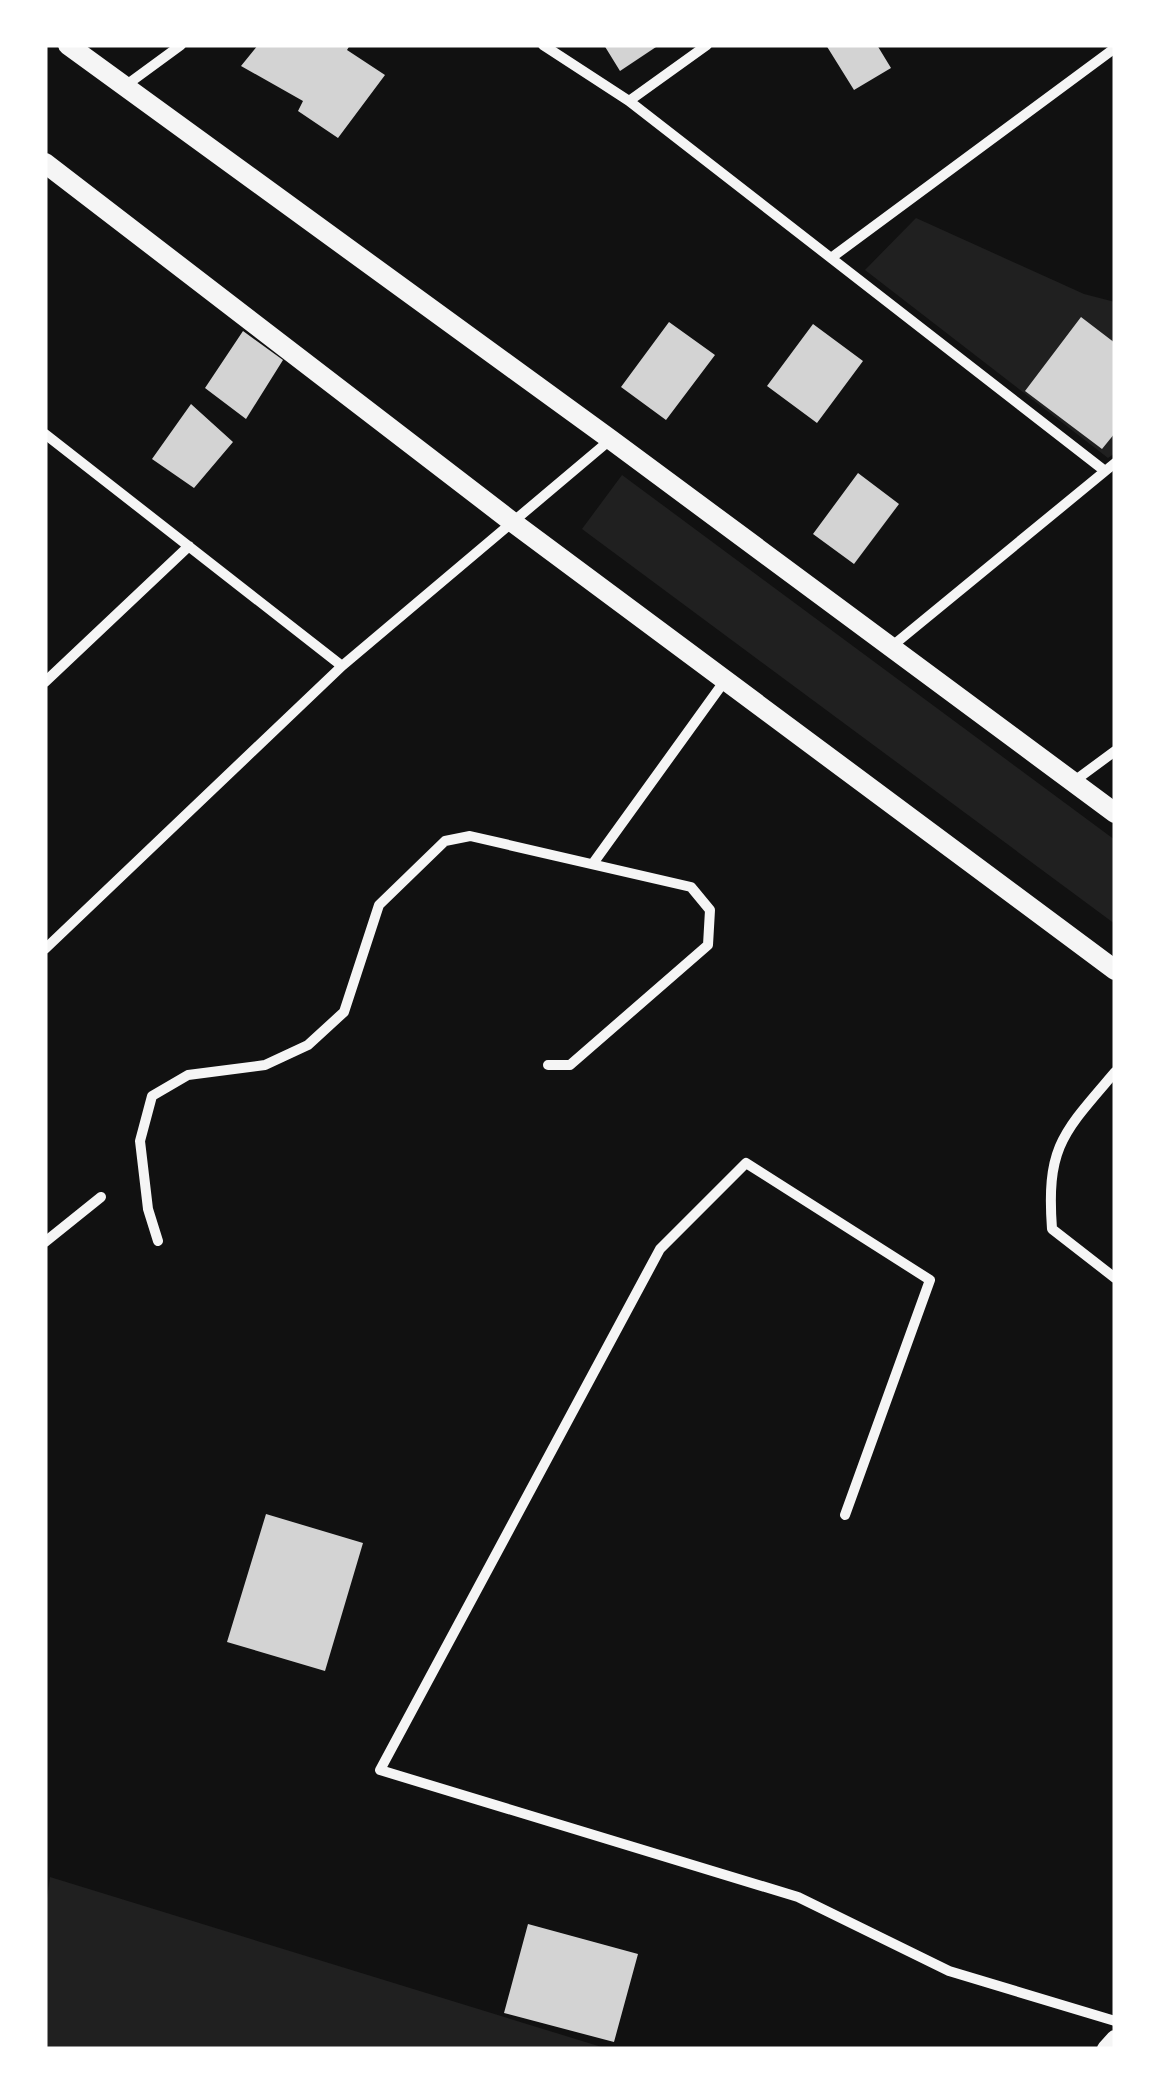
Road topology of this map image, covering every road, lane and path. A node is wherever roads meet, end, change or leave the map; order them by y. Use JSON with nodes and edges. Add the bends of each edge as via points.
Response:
{"nodes":[{"id":1,"x":68,"y":45,"type":"edge"},
{"id":2,"x":181,"y":45,"type":"edge"},
{"id":3,"x":544,"y":45,"type":"edge"},
{"id":4,"x":707,"y":45,"type":"edge"},
{"id":5,"x":1115,"y":48,"type":"edge"},
{"id":6,"x":125,"y":87,"type":"junction"},
{"id":7,"x":629,"y":101,"type":"junction"},
{"id":8,"x":45,"y":164,"type":"edge"},
{"id":9,"x":832,"y":258,"type":"junction"},
{"id":10,"x":45,"y":434,"type":"edge"},
{"id":11,"x":610,"y":439,"type":"junction"},
{"id":12,"x":1110,"y":467,"type":"edge"},
{"id":13,"x":511,"y":521,"type":"junction"},
{"id":14,"x":189,"y":546,"type":"junction"},
{"id":15,"x":889,"y":648,"type":"junction"},
{"id":16,"x":342,"y":666,"type":"junction"},
{"id":17,"x":727,"y":679,"type":"junction"},
{"id":18,"x":45,"y":682,"type":"edge"},
{"id":19,"x":1115,"y":751,"type":"edge"},
{"id":20,"x":1072,"y":782,"type":"junction"},
{"id":21,"x":1115,"y":813,"type":"edge"},
{"id":22,"x":594,"y":862,"type":"junction"},
{"id":23,"x":45,"y":949,"type":"edge"},
{"id":24,"x":1115,"y":970,"type":"edge"},
{"id":25,"x":548,"y":1064,"type":"dead end"},
{"id":26,"x":1115,"y":1072,"type":"edge"},
{"id":27,"x":101,"y":1197,"type":"dead end"},
{"id":28,"x":158,"y":1241,"type":"dead end"},
{"id":29,"x":45,"y":1242,"type":"edge"},
{"id":30,"x":1115,"y":1278,"type":"edge"},
{"id":31,"x":845,"y":1515,"type":"dead end"},
{"id":32,"x":1115,"y":2020,"type":"edge"},
{"id":33,"x":1115,"y":2039,"type":"edge"},
{"id":34,"x":1106,"y":2049,"type":"edge"}],
"edges":[{"from":1,"to":6,"type":"main road"},
{"from":2,"to":6,"type":"street"},
{"from":3,"to":7,"type":"street"},
{"from":4,"to":7,"type":"street"},
{"from":5,"to":9,"type":"street"},
{"from":6,"to":11,"type":"main road"},
{"from":7,"to":9,"type":"street"},
{"from":8,"to":13,"type":"main road"},
{"from":9,"to":12,"type":"street"},
{"from":10,"to":14,"type":"street"},
{"from":11,"to":13,"type":"street"},
{"from":11,"to":15,"type":"main road"},
{"from":12,"to":15,"type":"street"},
{"from":13,"to":16,"type":"street"},
{"from":13,"to":17,"type":"main road"},
{"from":14,"to":16,"type":"street"},
{"from":14,"to":18,"type":"street"},
{"from":15,"to":20,"type":"main road"},
{"from":16,"to":23,"type":"street"},
{"from":17,"to":22,"type":"street"},
{"from":17,"to":24,"type":"main road"},
{"from":19,"to":20,"type":"street"},
{"from":20,"to":21,"type":"main road"},
{"from":22,"to":25,"type":"street","via":[[692,887],[710,910],[708,945],[570,1064]]},
{"from":22,"to":28,"type":"street","via":[[470,836],[445,841],[379,904],[344,1012],[308,1045],[265,1064],[188,1075],[152,1096],[140,1141]]},
{"from":26,"to":30,"type":"street","via":[[1060,1142],[1049,1184],[1052,1229]]},
{"from":27,"to":29,"type":"street"},
{"from":31,"to":32,"type":"street","via":[[930,1280],[746,1163],[660,1249],[380,1770],[798,1898],[949,1971]]},
{"from":33,"to":34,"type":"street"}]}
